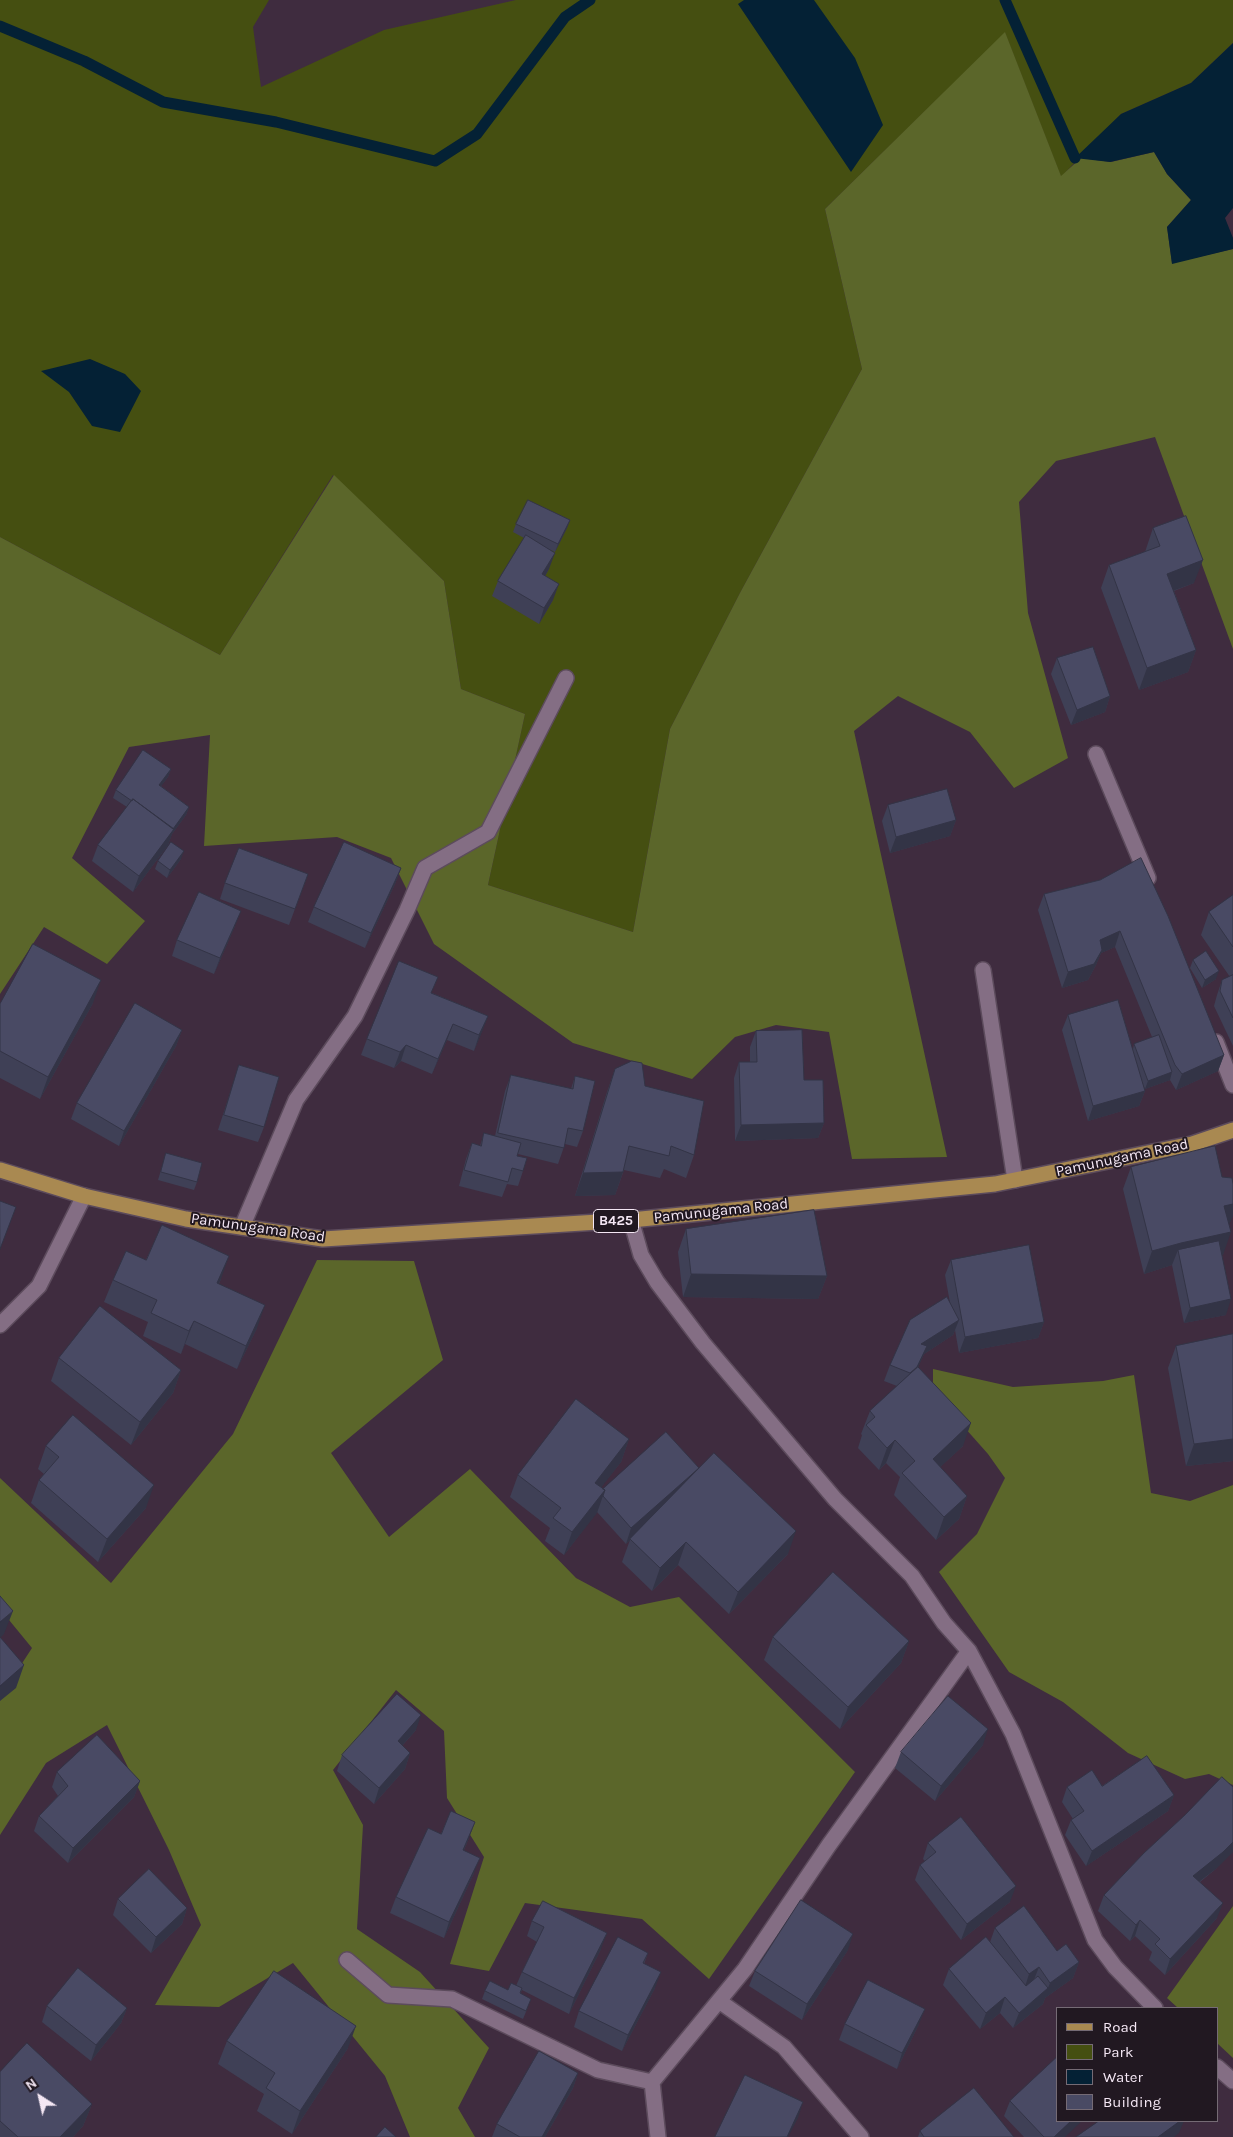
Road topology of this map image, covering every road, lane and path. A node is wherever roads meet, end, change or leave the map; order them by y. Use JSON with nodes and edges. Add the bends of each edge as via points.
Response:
{"nodes":[{"id":1,"x":566,"y":678,"type":"dead end"},
{"id":2,"x":1096,"y":754,"type":"dead end"},
{"id":3,"x":1153,"y":891,"type":"edge"},
{"id":4,"x":983,"y":970,"type":"dead end"},
{"id":5,"x":1210,"y":1029,"type":"edge"},
{"id":6,"x":1233,"y":1085,"type":"edge"},
{"id":7,"x":1233,"y":1130,"type":"edge"},
{"id":8,"x":0,"y":1170,"type":"edge"},
{"id":9,"x":1015,"y":1180,"type":"junction"},
{"id":10,"x":84,"y":1196,"type":"junction"},
{"id":11,"x":631,"y":1220,"type":"junction"},
{"id":12,"x":242,"y":1227,"type":"junction"},
{"id":13,"x":0,"y":1325,"type":"edge"},
{"id":14,"x":969,"y":1651,"type":"junction"},
{"id":15,"x":346,"y":1960,"type":"dead end"},
{"id":16,"x":719,"y":2001,"type":"junction"},
{"id":17,"x":1154,"y":2007,"type":"edge"},
{"id":18,"x":1218,"y":2068,"type":"edge"},
{"id":19,"x":1233,"y":2081,"type":"edge"},
{"id":20,"x":652,"y":2082,"type":"junction"},
{"id":21,"x":658,"y":2137,"type":"edge"},
{"id":22,"x":861,"y":2137,"type":"edge"}],
"edges":[{"from":1,"to":12,"type":"street","via":[[488,832],[425,868],[355,1016],[296,1100]]},
{"from":2,"to":3,"type":"street"},
{"from":4,"to":9,"type":"street"},
{"from":5,"to":6,"type":"street"},
{"from":7,"to":9,"type":"main road","name":"Pamunugama Road","number":"B425","via":[[1192,1144]]},
{"from":8,"to":10,"type":"main road","name":"Pamunugama Road","number":"B425"},
{"from":9,"to":11,"type":"main road","name":"Pamunugama Road","number":"B425"},
{"from":10,"to":12,"type":"main road","name":"Pamunugama Road","number":"B425","via":[[186,1219]]},
{"from":10,"to":13,"type":"street","via":[[39,1286]]},
{"from":11,"to":12,"type":"main road","name":"Pamunugama Road","number":"B425","via":[[323,1239]]},
{"from":11,"to":14,"type":"street","via":[[641,1255],[703,1343],[835,1498],[912,1576],[944,1623]]},
{"from":14,"to":16,"type":"street","via":[[829,1845],[745,1969]]},
{"from":14,"to":17,"type":"street","via":[[1013,1734],[1095,1940],[1114,1967]]},
{"from":15,"to":20,"type":"street","via":[[388,1995],[452,1999],[598,2070]]},
{"from":16,"to":20,"type":"street"},
{"from":16,"to":22,"type":"street","via":[[784,2047]]},
{"from":18,"to":19,"type":"street"},
{"from":20,"to":21,"type":"street"}]}
